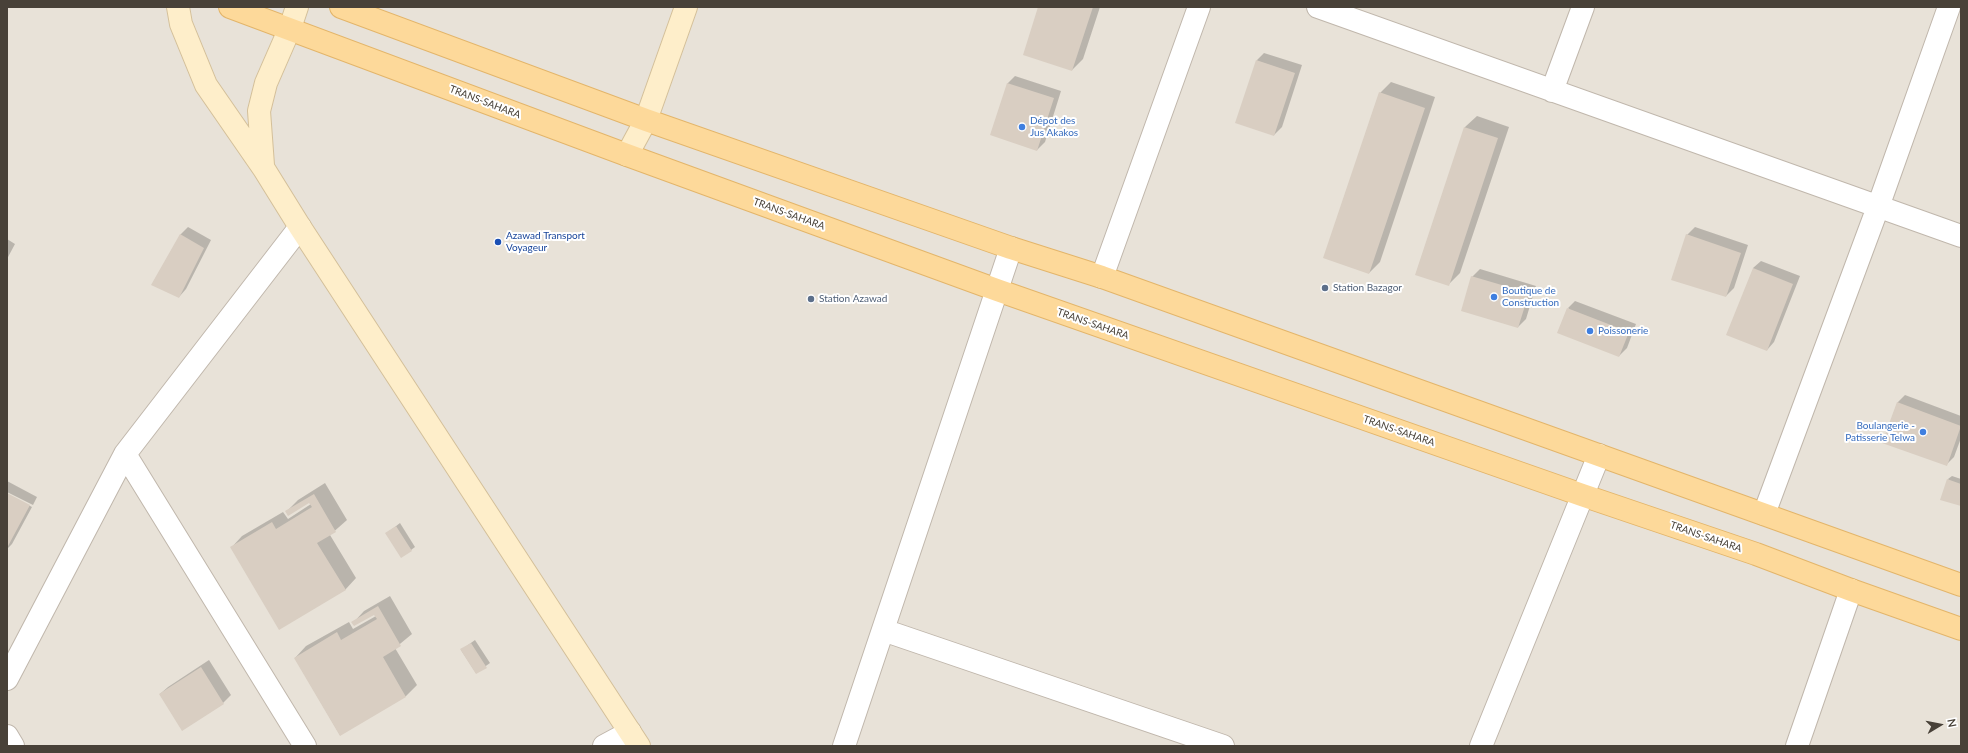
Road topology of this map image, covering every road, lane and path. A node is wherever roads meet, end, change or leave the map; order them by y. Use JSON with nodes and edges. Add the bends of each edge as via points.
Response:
{"nodes":[{"id":1,"x":178,"y":7,"type":"edge"},
{"id":2,"x":230,"y":7,"type":"edge"},
{"id":3,"x":297,"y":7,"type":"edge"},
{"id":4,"x":341,"y":7,"type":"edge"},
{"id":5,"x":686,"y":7,"type":"edge"},
{"id":6,"x":1199,"y":7,"type":"edge"},
{"id":7,"x":1318,"y":7,"type":"edge"},
{"id":8,"x":1583,"y":7,"type":"edge"},
{"id":9,"x":1948,"y":7,"type":"edge"},
{"id":10,"x":290,"y":28,"type":"junction"},
{"id":11,"x":1552,"y":91,"type":"junction"},
{"id":12,"x":646,"y":120,"type":"junction"},
{"id":13,"x":627,"y":155,"type":"junction"},
{"id":14,"x":264,"y":169,"type":"junction"},
{"id":15,"x":1878,"y":207,"type":"junction"},
{"id":16,"x":300,"y":227,"type":"junction"},
{"id":17,"x":1961,"y":236,"type":"edge"},
{"id":18,"x":1011,"y":248,"type":"junction"},
{"id":19,"x":1102,"y":277,"type":"junction"},
{"id":20,"x":997,"y":290,"type":"junction"},
{"id":21,"x":125,"y":454,"type":"junction"},
{"id":22,"x":1599,"y":455,"type":"junction"},
{"id":23,"x":1582,"y":495,"type":"junction"},
{"id":24,"x":1764,"y":514,"type":"junction"},
{"id":25,"x":1961,"y":585,"type":"edge"},
{"id":26,"x":1851,"y":590,"type":"junction"},
{"id":27,"x":1961,"y":629,"type":"edge"},
{"id":28,"x":883,"y":630,"type":"junction"},
{"id":29,"x":7,"y":679,"type":"edge"},
{"id":30,"x":7,"y":736,"type":"edge"},
{"id":31,"x":634,"y":739,"type":"edge"},
{"id":32,"x":13,"y":746,"type":"edge"},
{"id":33,"x":305,"y":746,"type":"edge"},
{"id":34,"x":604,"y":746,"type":"edge"},
{"id":35,"x":844,"y":746,"type":"edge"},
{"id":36,"x":1223,"y":746,"type":"edge"},
{"id":37,"x":1481,"y":746,"type":"edge"},
{"id":38,"x":1797,"y":746,"type":"edge"}],
"edges":[{"from":1,"to":14,"type":"street","via":[[206,85]]},
{"from":2,"to":10,"type":"main road","name":"TRANS-SAHARA"},
{"from":3,"to":10,"type":"street"},
{"from":4,"to":12,"type":"main road"},
{"from":5,"to":12,"type":"street"},
{"from":6,"to":19,"type":"street"},
{"from":7,"to":11,"type":"street"},
{"from":8,"to":11,"type":"street"},
{"from":9,"to":15,"type":"street"},
{"from":10,"to":13,"type":"main road","name":"TRANS-SAHARA"},
{"from":10,"to":14,"type":"street","via":[[266,83],[259,111]]},
{"from":11,"to":15,"type":"street"},
{"from":12,"to":13,"type":"street"},
{"from":12,"to":18,"type":"main road"},
{"from":13,"to":20,"type":"main road","name":"TRANS-SAHARA"},
{"from":14,"to":16,"type":"street"},
{"from":15,"to":17,"type":"street"},
{"from":15,"to":24,"type":"street"},
{"from":16,"to":21,"type":"street"},
{"from":16,"to":31,"type":"street"},
{"from":18,"to":19,"type":"main road"},
{"from":18,"to":20,"type":"street"},
{"from":19,"to":22,"type":"main road"},
{"from":20,"to":23,"type":"main road","name":"TRANS-SAHARA"},
{"from":20,"to":28,"type":"street"},
{"from":21,"to":29,"type":"street"},
{"from":21,"to":33,"type":"street"},
{"from":22,"to":23,"type":"street"},
{"from":22,"to":24,"type":"main road"},
{"from":23,"to":26,"type":"main road","name":"TRANS-SAHARA","via":[[1756,554]]},
{"from":23,"to":37,"type":"street"},
{"from":24,"to":25,"type":"main road"},
{"from":26,"to":27,"type":"main road","name":"TRANS-SAHARA"},
{"from":26,"to":38,"type":"street"},
{"from":28,"to":35,"type":"street"},
{"from":28,"to":36,"type":"street"},
{"from":30,"to":32,"type":"street"},
{"from":31,"to":34,"type":"street"}]}
